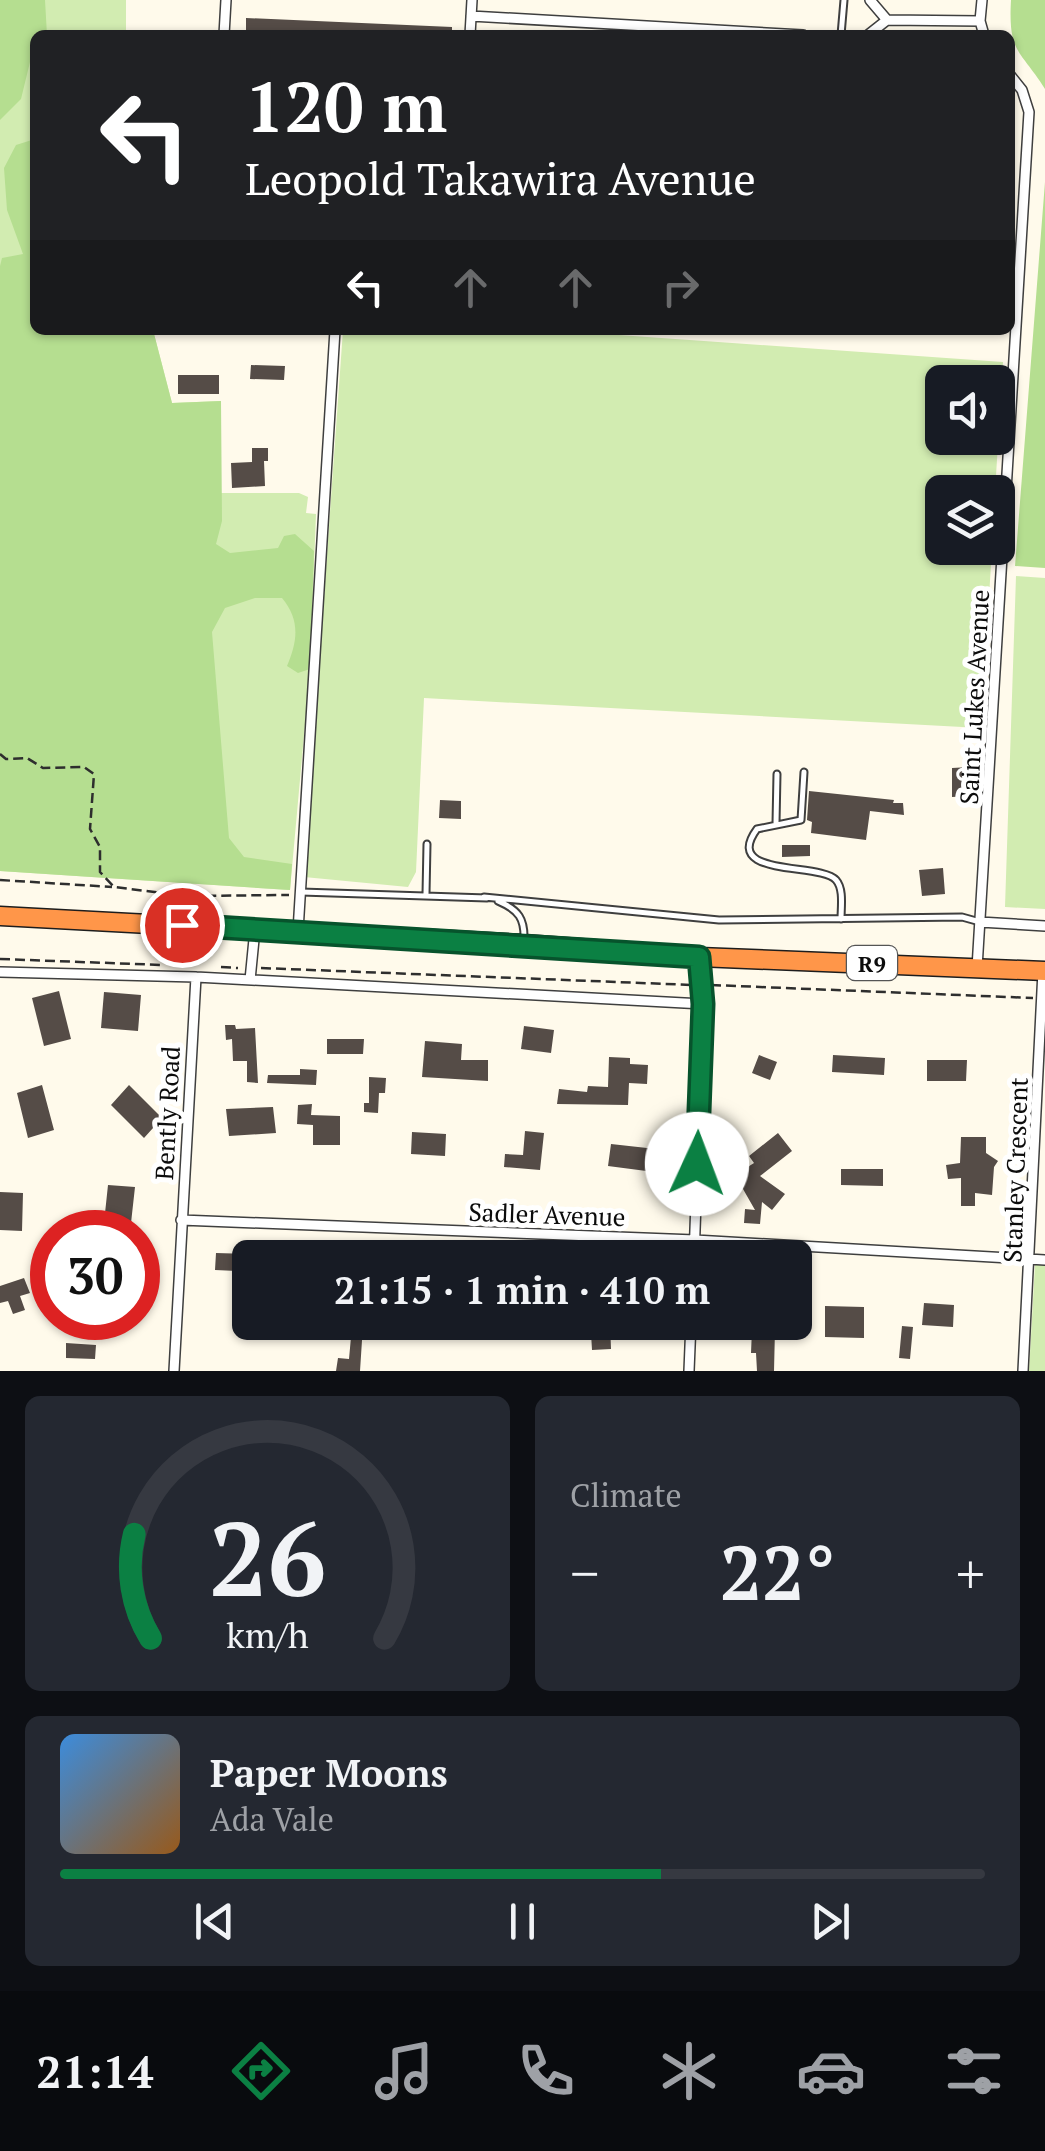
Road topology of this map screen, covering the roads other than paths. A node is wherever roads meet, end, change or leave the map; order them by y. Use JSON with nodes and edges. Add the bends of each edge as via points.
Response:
{"nodes":[{"id":1,"x":226,"y":0,"type":"edge"},
{"id":2,"x":472,"y":0,"type":"edge"},
{"id":3,"x":844,"y":0,"type":"edge"},
{"id":4,"x":870,"y":0,"type":"edge"},
{"id":5,"x":982,"y":0,"type":"edge"},
{"id":6,"x":471,"y":16,"type":"junction"},
{"id":7,"x":886,"y":20,"type":"junction"},
{"id":8,"x":980,"y":21,"type":"junction"},
{"id":9,"x":224,"y":30,"type":"edge"},
{"id":10,"x":470,"y":30,"type":"edge"},
{"id":11,"x":716,"y":30,"type":"edge"},
{"id":12,"x":841,"y":30,"type":"edge"},
{"id":13,"x":874,"y":30,"type":"edge"},
{"id":14,"x":983,"y":30,"type":"edge"},
{"id":15,"x":1015,"y":82,"type":"edge"},
{"id":16,"x":335,"y":335,"type":"edge"},
{"id":17,"x":804,"y":772,"type":"dead end"},
{"id":18,"x":777,"y":774,"type":"dead end"},
{"id":19,"x":776,"y":823,"type":"junction"},
{"id":20,"x":426,"y":844,"type":"dead end"},
{"id":21,"x":300,"y":894,"type":"junction"},
{"id":22,"x":426,"y":894,"type":"junction"},
{"id":23,"x":484,"y":897,"type":"junction"},
{"id":24,"x":0,"y":916,"type":"edge"},
{"id":25,"x":840,"y":918,"type":"junction"},
{"id":26,"x":980,"y":922,"type":"junction"},
{"id":27,"x":1045,"y":926,"type":"edge"},
{"id":28,"x":255,"y":929,"type":"junction"},
{"id":29,"x":298,"y":931,"type":"junction"},
{"id":30,"x":524,"y":944,"type":"junction"},
{"id":31,"x":699,"y":957,"type":"junction"},
{"id":32,"x":977,"y":968,"type":"junction"},
{"id":33,"x":1044,"y":971,"type":"edge"},
{"id":34,"x":0,"y":972,"type":"edge"},
{"id":35,"x":196,"y":977,"type":"junction"},
{"id":36,"x":250,"y":980,"type":"junction"},
{"id":37,"x":703,"y":1004,"type":"junction"},
{"id":38,"x":181,"y":1220,"type":"junction"},
{"id":39,"x":694,"y":1240,"type":"joint"},
{"id":40,"x":812,"y":1247,"type":"edge"},
{"id":41,"x":1031,"y":1259,"type":"junction"},
{"id":42,"x":1045,"y":1260,"type":"edge"},
{"id":43,"x":690,"y":1340,"type":"edge"},
{"id":44,"x":174,"y":1371,"type":"edge"},
{"id":45,"x":689,"y":1371,"type":"edge"},
{"id":46,"x":1023,"y":1371,"type":"edge"}],
"edges":[{"from":1,"to":9,"type":"street"},
{"from":2,"to":6,"type":"street"},
{"from":3,"to":12,"type":"lane"},
{"from":4,"to":7,"type":"street"},
{"from":5,"to":8,"type":"street"},
{"from":6,"to":10,"type":"street"},
{"from":6,"to":11,"type":"street"},
{"from":7,"to":8,"type":"street"},
{"from":7,"to":13,"type":"street"},
{"from":8,"to":14,"type":"street"},
{"from":15,"to":26,"type":"street","name":"Saint Lukes Avenue","via":[[1029,112]]},
{"from":16,"to":21,"type":"street"},
{"from":17,"to":19,"type":"lane","via":[[802,820]]},
{"from":18,"to":19,"type":"lane"},
{"from":19,"to":25,"type":"lane","via":[[751,837],[756,860],[832,876],[840,890]]},
{"from":20,"to":22,"type":"lane"},
{"from":21,"to":22,"type":"lane"},
{"from":21,"to":29,"type":"street"},
{"from":22,"to":23,"type":"lane"},
{"from":23,"to":25,"type":"lane","via":[[719,920]]},
{"from":23,"to":30,"type":"lane","via":[[520,913]]},
{"from":24,"to":28,"type":"highway","number":"R9"},
{"from":25,"to":26,"type":"lane"},
{"from":26,"to":27,"type":"street"},
{"from":26,"to":32,"type":"street","name":"Saint Lukes Avenue"},
{"from":28,"to":29,"type":"highway","number":"R9"},
{"from":28,"to":36,"type":"street"},
{"from":29,"to":30,"type":"highway","number":"R9"},
{"from":30,"to":31,"type":"highway","number":"R9"},
{"from":31,"to":32,"type":"highway","number":"R9"},
{"from":31,"to":37,"type":"street"},
{"from":32,"to":33,"type":"highway","number":"R9"},
{"from":33,"to":41,"type":"street","name":"Stanley Crescent"},
{"from":34,"to":35,"type":"street"},
{"from":35,"to":36,"type":"street"},
{"from":35,"to":38,"type":"street","name":"Bently Road"},
{"from":36,"to":37,"type":"street"},
{"from":37,"to":39,"type":"street"},
{"from":38,"to":39,"type":"street","name":"Sadler Avenue"},
{"from":38,"to":44,"type":"street","name":"Bently Road"},
{"from":40,"to":41,"type":"street","name":"Sadler Avenue"},
{"from":41,"to":42,"type":"street","name":"Sadler Avenue"},
{"from":41,"to":46,"type":"street","name":"Stanley Crescent"},
{"from":43,"to":45,"type":"street"}]}
